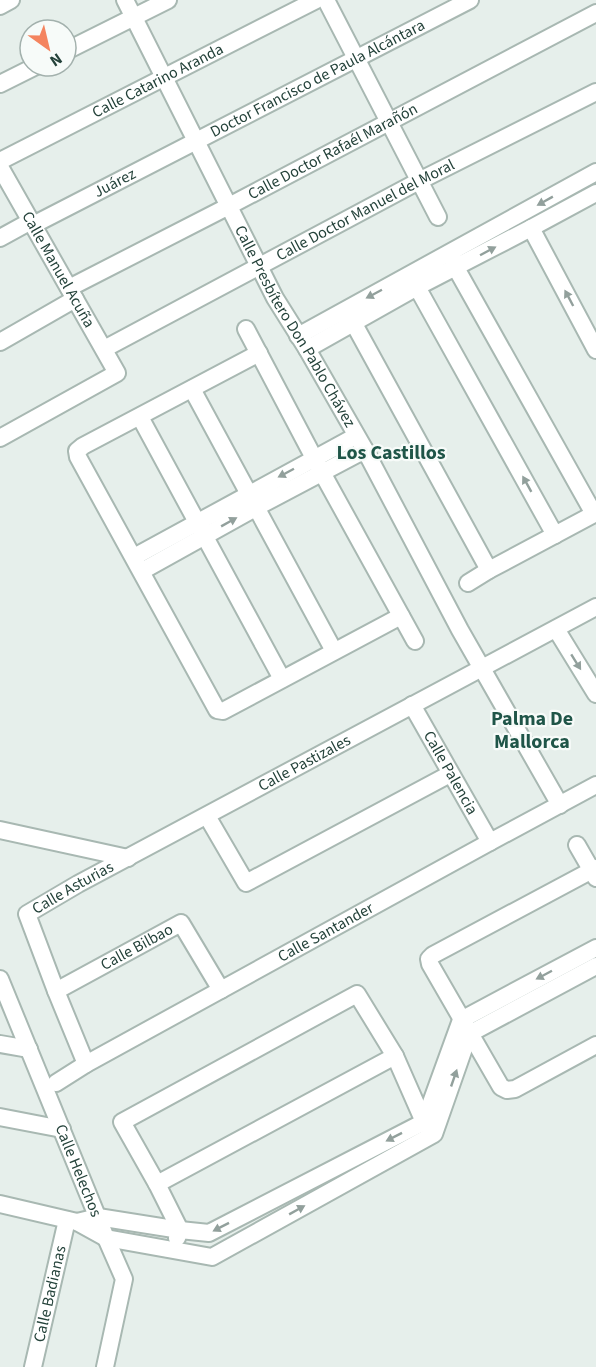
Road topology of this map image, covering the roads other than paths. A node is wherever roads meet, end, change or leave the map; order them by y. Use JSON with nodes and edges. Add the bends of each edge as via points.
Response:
{"nodes":[{"id":1,"x":11,"y":0,"type":"edge"},
{"id":2,"x":124,"y":0,"type":"edge"},
{"id":3,"x":168,"y":0,"type":"edge"},
{"id":4,"x":316,"y":0,"type":"edge"},
{"id":5,"x":326,"y":0,"type":"edge"},
{"id":6,"x":470,"y":0,"type":"edge"},
{"id":7,"x":0,"y":6,"type":"edge"},
{"id":8,"x":596,"y":13,"type":"edge"},
{"id":9,"x":133,"y":18,"type":"junction"},
{"id":10,"x":78,"y":45,"type":"edge"},
{"id":11,"x":356,"y":58,"type":"junction"},
{"id":12,"x":18,"y":75,"type":"edge"},
{"id":13,"x":164,"y":78,"type":"junction"},
{"id":14,"x":0,"y":84,"type":"edge"},
{"id":15,"x":596,"y":92,"type":"edge"},
{"id":16,"x":388,"y":122,"type":"junction"},
{"id":17,"x":196,"y":141,"type":"junction"},
{"id":18,"x":0,"y":161,"type":"edge"},
{"id":19,"x":0,"y":167,"type":"edge"},
{"id":20,"x":594,"y":179,"type":"edge"},
{"id":21,"x":419,"y":181,"type":"junction"},
{"id":22,"x":596,"y":193,"type":"edge"},
{"id":23,"x":229,"y":206,"type":"junction"},
{"id":24,"x":438,"y":217,"type":"dead end"},
{"id":25,"x":32,"y":223,"type":"junction"},
{"id":26,"x":531,"y":228,"type":"junction"},
{"id":27,"x":0,"y":238,"type":"edge"},
{"id":28,"x":454,"y":260,"type":"junction"},
{"id":29,"x":259,"y":266,"type":"junction"},
{"id":30,"x":417,"y":287,"type":"junction"},
{"id":31,"x":72,"y":293,"type":"junction"},
{"id":32,"x":349,"y":316,"type":"junction"},
{"id":33,"x":246,"y":329,"type":"dead end"},
{"id":34,"x":0,"y":342,"type":"edge"},
{"id":35,"x":303,"y":343,"type":"junction"},
{"id":36,"x":104,"y":349,"type":"junction"},
{"id":37,"x":596,"y":350,"type":"edge"},
{"id":38,"x":259,"y":353,"type":"junction"},
{"id":39,"x":192,"y":388,"type":"junction"},
{"id":40,"x":140,"y":417,"type":"junction"},
{"id":41,"x":356,"y":435,"type":"junction"},
{"id":42,"x":0,"y":438,"type":"edge"},
{"id":43,"x":365,"y":450,"type":"junction"},
{"id":44,"x":318,"y":465,"type":"junction"},
{"id":45,"x":253,"y":500,"type":"junction"},
{"id":46,"x":595,"y":514,"type":"edge"},
{"id":47,"x":200,"y":529,"type":"junction"},
{"id":48,"x":555,"y":535,"type":"junction"},
{"id":49,"x":138,"y":564,"type":"junction"},
{"id":50,"x":489,"y":570,"type":"junction"},
{"id":51,"x":468,"y":584,"type":"dead end"},
{"id":52,"x":596,"y":607,"type":"edge"},
{"id":53,"x":401,"y":616,"type":"junction"},
{"id":54,"x":556,"y":629,"type":"junction"},
{"id":55,"x":415,"y":641,"type":"dead end"},
{"id":56,"x":334,"y":651,"type":"junction"},
{"id":57,"x":482,"y":668,"type":"junction"},
{"id":58,"x":282,"y":679,"type":"junction"},
{"id":59,"x":596,"y":694,"type":"edge"},
{"id":60,"x":412,"y":705,"type":"junction"},
{"id":61,"x":450,"y":774,"type":"junction"},
{"id":62,"x":596,"y":785,"type":"edge"},
{"id":63,"x":560,"y":805,"type":"junction"},
{"id":64,"x":207,"y":816,"type":"junction"},
{"id":65,"x":0,"y":830,"type":"edge"},
{"id":66,"x":490,"y":842,"type":"junction"},
{"id":67,"x":577,"y":845,"type":"dead end"},
{"id":68,"x":128,"y":858,"type":"junction"},
{"id":69,"x":595,"y":872,"type":"edge"},
{"id":70,"x":596,"y":948,"type":"edge"},
{"id":71,"x":596,"y":966,"type":"edge"},
{"id":72,"x":0,"y":979,"type":"edge"},
{"id":73,"x":221,"y":990,"type":"junction"},
{"id":74,"x":56,"y":991,"type":"junction"},
{"id":75,"x":465,"y":1027,"type":"junction"},
{"id":76,"x":0,"y":1044,"type":"edge"},
{"id":77,"x":596,"y":1046,"type":"edge"},
{"id":78,"x":29,"y":1049,"type":"junction"},
{"id":79,"x":395,"y":1056,"type":"junction"},
{"id":80,"x":86,"y":1064,"type":"junction"},
{"id":81,"x":56,"y":1083,"type":"dead end"},
{"id":82,"x":0,"y":1117,"type":"edge"},
{"id":83,"x":429,"y":1128,"type":"junction"},
{"id":84,"x":62,"y":1129,"type":"junction"},
{"id":85,"x":157,"y":1184,"type":"junction"},
{"id":86,"x":0,"y":1204,"type":"edge"},
{"id":87,"x":98,"y":1217,"type":"junction"},
{"id":88,"x":72,"y":1221,"type":"junction"},
{"id":89,"x":180,"y":1230,"type":"junction"},
{"id":90,"x":106,"y":1238,"type":"junction"},
{"id":91,"x":172,"y":1251,"type":"junction"},
{"id":92,"x":33,"y":1367,"type":"edge"},
{"id":93,"x":105,"y":1367,"type":"edge"}],
"edges":[{"from":1,"to":7,"type":"street"},
{"from":2,"to":9,"type":"street","name":"Calle Presbítero Don Pablo Chávez"},
{"from":3,"to":9,"type":"street"},
{"from":4,"to":13,"type":"street","name":"Calle Catarino Aranda"},
{"from":5,"to":11,"type":"street"},
{"from":6,"to":11,"type":"street","name":"Doctor Francisco de Paula Alcántara"},
{"from":8,"to":16,"type":"street","name":"Calle Doctor Rafaél Marañón"},
{"from":9,"to":10,"type":"street"},
{"from":9,"to":13,"type":"street","name":"Calle Presbítero Don Pablo Chávez"},
{"from":11,"to":16,"type":"street"},
{"from":11,"to":17,"type":"street","name":"Doctor Francisco de Paula Alcántara"},
{"from":12,"to":14,"type":"street"},
{"from":13,"to":17,"type":"street","name":"Calle Presbítero Don Pablo Chávez"},
{"from":13,"to":18,"type":"street","name":"Calle Catarino Aranda"},
{"from":15,"to":21,"type":"street","name":"Calle Doctor Manuel del Moral"},
{"from":16,"to":21,"type":"street"},
{"from":16,"to":23,"type":"street","name":"Calle Doctor Rafaél Marañón"},
{"from":17,"to":23,"type":"street","name":"Calle Presbítero Don Pablo Chávez"},
{"from":17,"to":25,"type":"street","name":"Juárez"},
{"from":19,"to":25,"type":"street","name":"Calle Manuel Acuña"},
{"from":20,"to":28,"type":"street","one_way":true},
{"from":21,"to":24,"type":"street"},
{"from":21,"to":29,"type":"street","name":"Calle Doctor Manuel del Moral"},
{"from":22,"to":26,"type":"street"},
{"from":23,"to":29,"type":"street","name":"Calle Presbítero Don Pablo Chávez"},
{"from":23,"to":31,"type":"street","name":"Calle Doctor Rafaél Marañón"},
{"from":25,"to":27,"type":"street","name":"Juárez"},
{"from":25,"to":31,"type":"street","name":"Calle Manuel Acuña"},
{"from":28,"to":26,"type":"street","one_way":true},
{"from":37,"to":26,"type":"street","one_way":true},
{"from":28,"to":30,"type":"street"},
{"from":28,"to":32,"type":"street","one_way":true},
{"from":28,"to":46,"type":"street"},
{"from":29,"to":35,"type":"street","name":"Calle Presbítero Don Pablo Chávez"},
{"from":29,"to":36,"type":"street","name":"Calle Doctor Manuel del Moral"},
{"from":30,"to":32,"type":"street"},
{"from":48,"to":30,"type":"street","one_way":true},
{"from":31,"to":34,"type":"street","name":"Calle Doctor Rafaél Marañón"},
{"from":31,"to":36,"type":"street","name":"Calle Manuel Acuña"},
{"from":32,"to":35,"type":"street"},
{"from":32,"to":50,"type":"street"},
{"from":33,"to":38,"type":"street"},
{"from":35,"to":41,"type":"street","name":"Calle Presbítero Don Pablo Chávez"},
{"from":36,"to":42,"type":"street","name":"Calle Manuel Acuña","via":[[117,373]]},
{"from":38,"to":39,"type":"street"},
{"from":38,"to":44,"type":"street"},
{"from":39,"to":40,"type":"street"},
{"from":39,"to":45,"type":"street"},
{"from":40,"to":47,"type":"street"},
{"from":40,"to":49,"type":"street","via":[[78,451]]},
{"from":41,"to":43,"type":"street","name":"Calle Presbítero Don Pablo Chávez"},
{"from":41,"to":44,"type":"street"},
{"from":43,"to":44,"type":"street"},
{"from":43,"to":57,"type":"street","name":"Calle Presbítero Don Pablo Chávez"},
{"from":44,"to":45,"type":"street"},
{"from":44,"to":53,"type":"street"},
{"from":45,"to":47,"type":"street"},
{"from":45,"to":56,"type":"street"},
{"from":46,"to":48,"type":"street"},
{"from":47,"to":49,"type":"street"},
{"from":47,"to":58,"type":"street"},
{"from":48,"to":50,"type":"street"},
{"from":49,"to":58,"type":"street","via":[[218,710],[223,711]]},
{"from":50,"to":51,"type":"street"},
{"from":52,"to":54,"type":"street","name":"Calle Pastizales"},
{"from":53,"to":55,"type":"street"},
{"from":53,"to":56,"type":"street"},
{"from":54,"to":57,"type":"street","name":"Calle Pastizales"},
{"from":54,"to":59,"type":"street","one_way":true},
{"from":56,"to":58,"type":"street"},
{"from":57,"to":60,"type":"street","name":"Calle Pastizales"},
{"from":57,"to":63,"type":"street","name":"Calle Presbítero Don Pablo Chávez"},
{"from":60,"to":61,"type":"street","name":"Calle Palencia"},
{"from":60,"to":64,"type":"street","name":"Calle Pastizales"},
{"from":61,"to":64,"type":"street","via":[[246,883]]},
{"from":61,"to":66,"type":"street","name":"Calle Palencia"},
{"from":62,"to":63,"type":"street","name":"Calle Santander"},
{"from":63,"to":66,"type":"street","name":"Calle Santander"},
{"from":64,"to":68,"type":"street","name":"Calle Pastizales"},
{"from":65,"to":68,"type":"street"},
{"from":66,"to":73,"type":"street","name":"Calle Santander"},
{"from":67,"to":69,"type":"street"},
{"from":68,"to":74,"type":"street","name":"Calle Asturias","via":[[27,914]]},
{"from":69,"to":75,"type":"street","via":[[429,959]]},
{"from":70,"to":75,"type":"street","one_way":true},
{"from":71,"to":75,"type":"street"},
{"from":72,"to":78,"type":"street","name":"Calle Helechos"},
{"from":73,"to":74,"type":"street","name":"Calle Bilbao","via":[[181,923]]},
{"from":73,"to":80,"type":"street","name":"Calle Santander"},
{"from":74,"to":80,"type":"street"},
{"from":75,"to":77,"type":"street","via":[[501,1087],[507,1090]]},
{"from":75,"to":83,"type":"street"},
{"from":76,"to":78,"type":"street"},
{"from":78,"to":84,"type":"street","name":"Calle Helechos"},
{"from":79,"to":83,"type":"street"},
{"from":79,"to":85,"type":"street"},
{"from":79,"to":85,"type":"street","via":[[357,994],[122,1122]]},
{"from":80,"to":81,"type":"street","name":"Calle Santander"},
{"from":82,"to":84,"type":"street"},
{"from":83,"to":89,"type":"street","one_way":true,"via":[[209,1233]]},
{"from":91,"to":83,"type":"street","one_way":true,"via":[[212,1257]]},
{"from":84,"to":87,"type":"street","name":"Calle Helechos"},
{"from":85,"to":89,"type":"street"},
{"from":86,"to":88,"type":"street"},
{"from":87,"to":88,"type":"street"},
{"from":87,"to":89,"type":"street"},
{"from":87,"to":90,"type":"street","name":"Calle Helechos"},
{"from":88,"to":90,"type":"street"},
{"from":88,"to":92,"type":"street","name":"Calle Badianas"},
{"from":89,"to":91,"type":"street"},
{"from":90,"to":91,"type":"street"},
{"from":90,"to":93,"type":"street","name":"Calle Helechos","via":[[124,1280]]}]}
